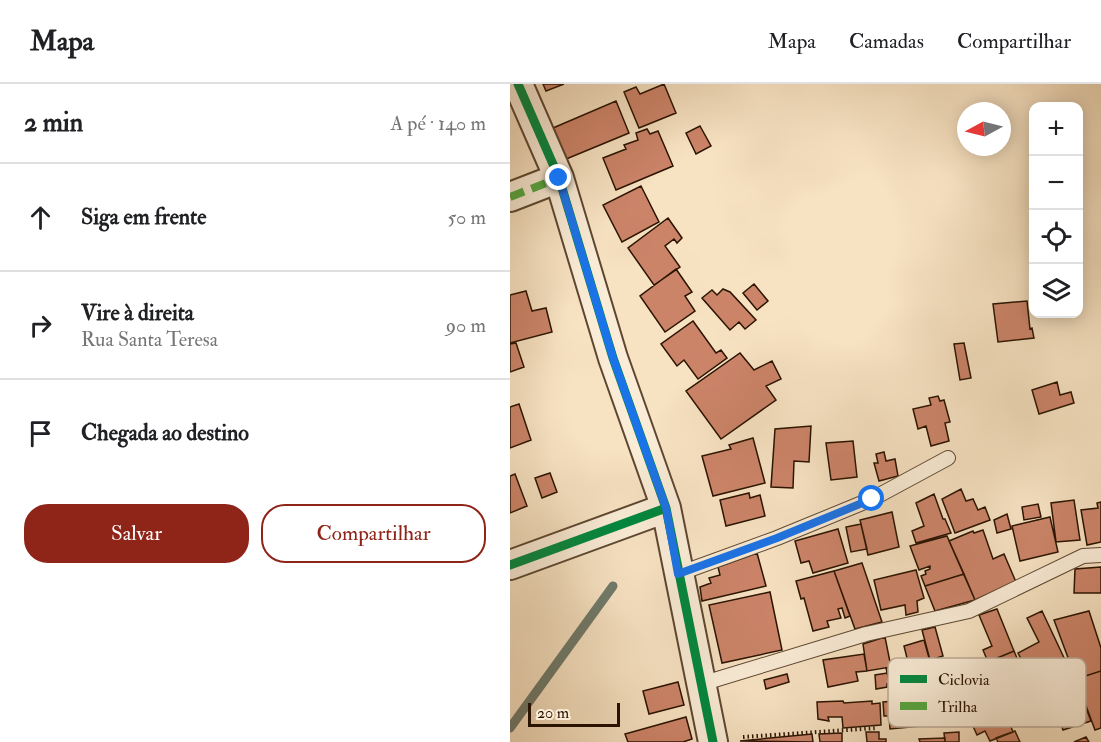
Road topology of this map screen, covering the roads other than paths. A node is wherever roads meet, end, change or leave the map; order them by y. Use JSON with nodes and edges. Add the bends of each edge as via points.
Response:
{"nodes":[{"id":1,"x":518,"y":84,"type":"edge"},
{"id":2,"x":559,"y":178,"type":"junction"},
{"id":3,"x":510,"y":197,"type":"edge"},
{"id":4,"x":948,"y":458,"type":"dead end"},
{"id":5,"x":666,"y":508,"type":"junction"},
{"id":6,"x":1101,"y":555,"type":"edge"},
{"id":7,"x":510,"y":566,"type":"edge"},
{"id":8,"x":678,"y":574,"type":"junction"},
{"id":9,"x":701,"y":684,"type":"junction"},
{"id":10,"x":712,"y":741,"type":"edge"}],
"edges":[{"from":1,"to":2,"type":"street"},
{"from":2,"to":3,"type":"street"},
{"from":2,"to":5,"type":"street","via":[[613,358]]},
{"from":4,"to":8,"type":"lane","via":[[872,499]]},
{"from":5,"to":7,"type":"street"},
{"from":5,"to":8,"type":"street"},
{"from":6,"to":9,"type":"lane","via":[[1083,556],[969,611],[866,634]]},
{"from":8,"to":9,"type":"street"},
{"from":9,"to":10,"type":"street"}]}
